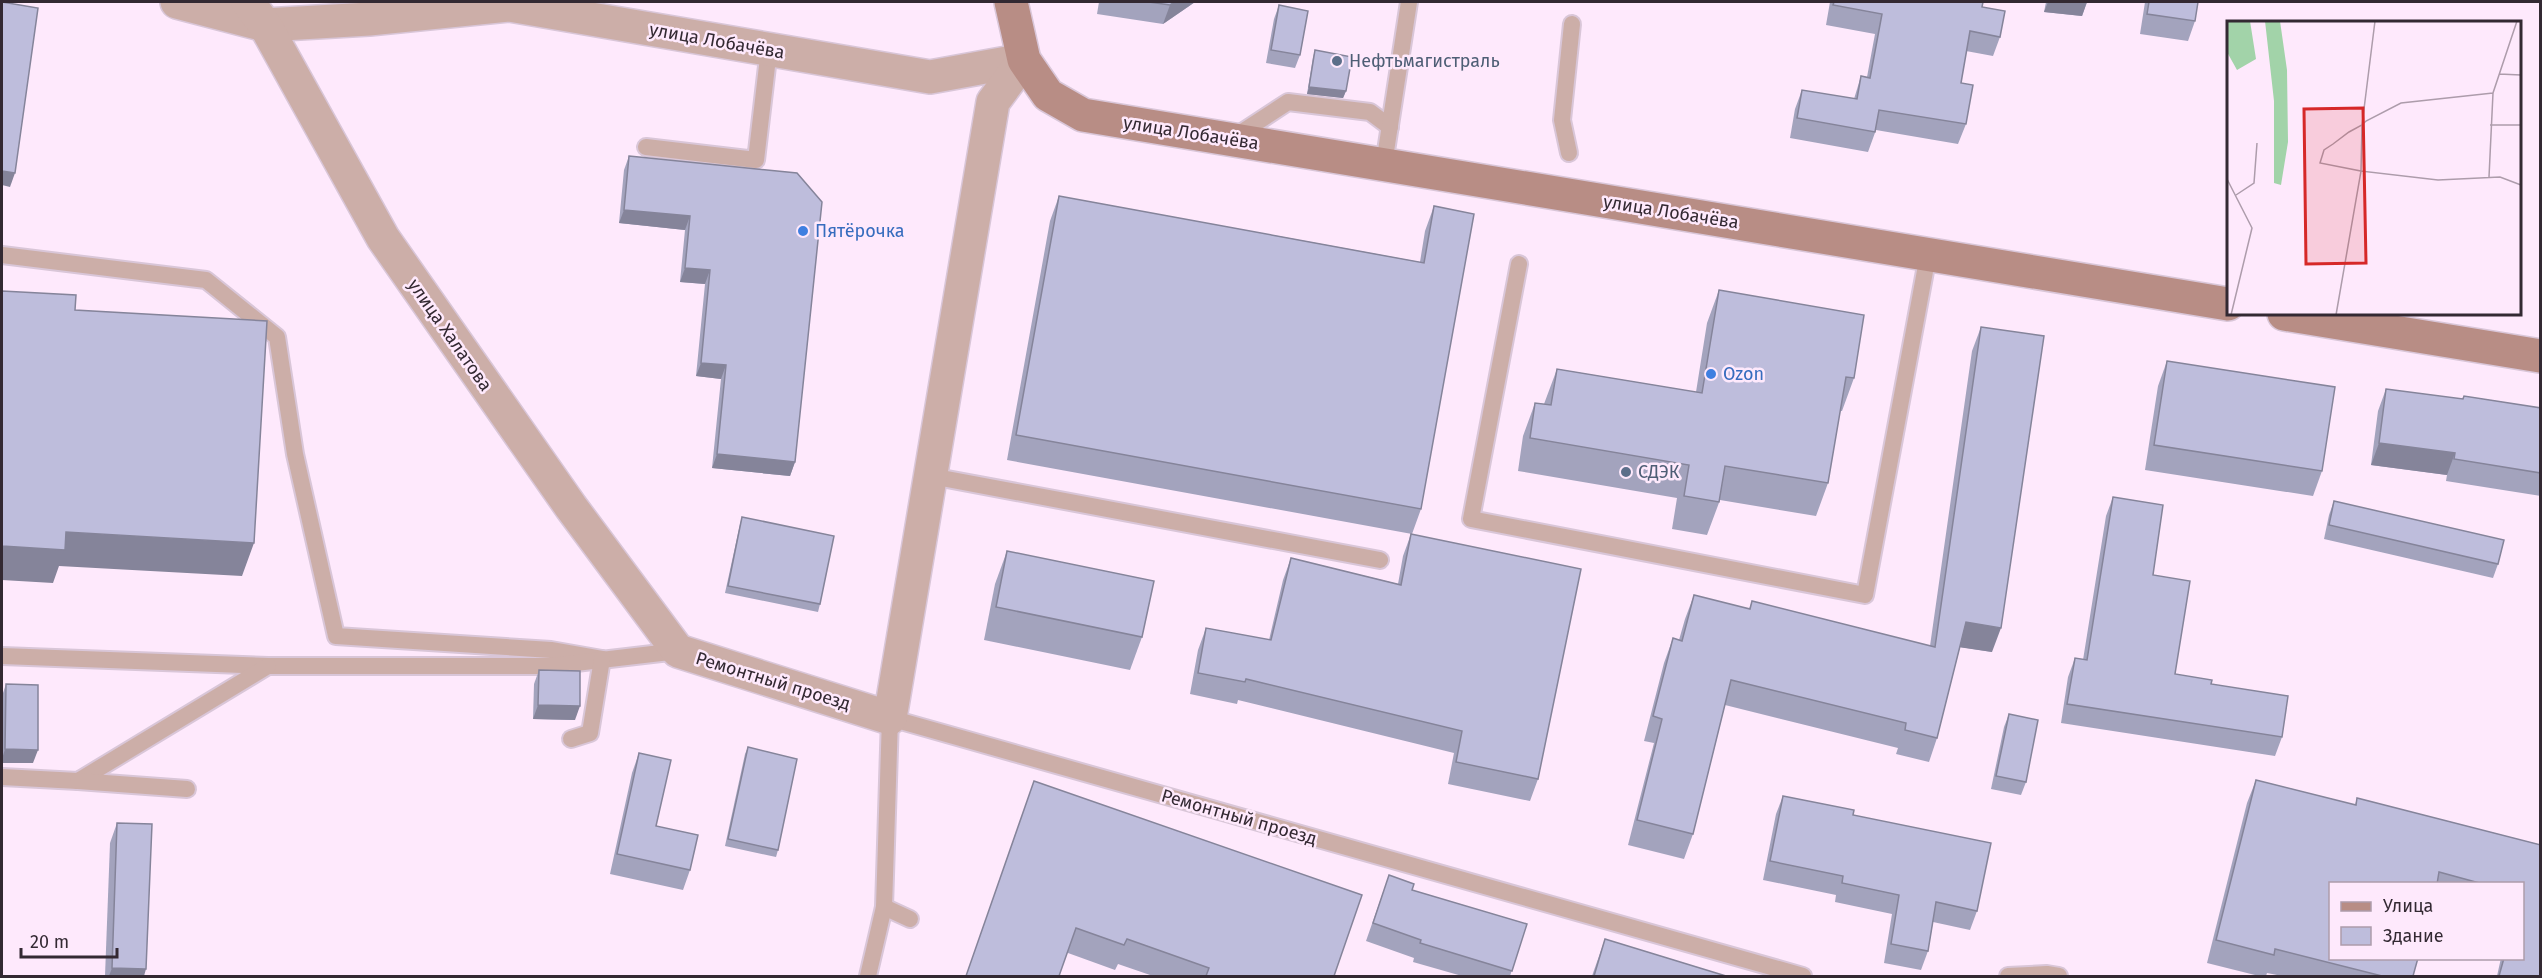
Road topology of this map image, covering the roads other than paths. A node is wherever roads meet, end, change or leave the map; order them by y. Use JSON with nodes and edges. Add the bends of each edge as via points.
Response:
{"nodes":[{"id":1,"x":177,"y":2,"type":"edge"},
{"id":2,"x":1011,"y":2,"type":"edge"},
{"id":3,"x":1409,"y":2,"type":"edge"},
{"id":4,"x":257,"y":13,"type":"edge"},
{"id":5,"x":1572,"y":24,"type":"dead end"},
{"id":6,"x":769,"y":50,"type":"junction"},
{"id":7,"x":1024,"y":60,"type":"junction"},
{"id":8,"x":1390,"y":127,"type":"junction"},
{"id":9,"x":1230,"y":140,"type":"junction"},
{"id":10,"x":646,"y":147,"type":"dead end"},
{"id":11,"x":1569,"y":153,"type":"dead end"},
{"id":12,"x":1384,"y":164,"type":"junction"},
{"id":13,"x":2,"y":255,"type":"edge"},
{"id":14,"x":1928,"y":255,"type":"junction"},
{"id":15,"x":1519,"y":264,"type":"dead end"},
{"id":16,"x":2227,"y":304,"type":"edge"},
{"id":17,"x":2290,"y":315,"type":"edge"},
{"id":18,"x":2541,"y":356,"type":"edge"},
{"id":19,"x":931,"y":476,"type":"junction"},
{"id":20,"x":1380,"y":560,"type":"dead end"},
{"id":21,"x":678,"y":651,"type":"junction"},
{"id":22,"x":2,"y":656,"type":"edge"},
{"id":23,"x":602,"y":659,"type":"junction"},
{"id":24,"x":267,"y":666,"type":"junction"},
{"id":25,"x":890,"y":718,"type":"junction"},
{"id":26,"x":571,"y":739,"type":"dead end"},
{"id":27,"x":2,"y":777,"type":"edge"},
{"id":28,"x":78,"y":781,"type":"junction"},
{"id":29,"x":187,"y":789,"type":"dead end"},
{"id":30,"x":884,"y":908,"type":"junction"},
{"id":31,"x":910,"y":919,"type":"dead end"},
{"id":32,"x":868,"y":976,"type":"edge"},
{"id":33,"x":1803,"y":976,"type":"edge"},
{"id":34,"x":2008,"y":976,"type":"edge"},
{"id":35,"x":2059,"y":976,"type":"edge"}],
"edges":[{"from":1,"to":4,"type":"street","name":"улица Лобачёва"},
{"from":2,"to":7,"type":"main road"},
{"from":3,"to":8,"type":"lane"},
{"from":4,"to":6,"type":"street","name":"улица Лобачёва","via":[[369,19],[509,5]]},
{"from":4,"to":21,"type":"street","name":"улица Халатова","via":[[382,238],[571,507]]},
{"from":5,"to":11,"type":"lane","via":[[1562,120]]},
{"from":6,"to":7,"type":"street","name":"улица Лобачёва","via":[[930,77]]},
{"from":6,"to":10,"type":"lane","via":[[756,160]]},
{"from":7,"to":9,"type":"main road","name":"улица Лобачёва","via":[[1048,95],[1083,115]]},
{"from":7,"to":19,"type":"street","via":[[993,102]]},
{"from":8,"to":9,"type":"lane","via":[[1370,112],[1288,102]]},
{"from":8,"to":12,"type":"lane"},
{"from":9,"to":12,"type":"main road","name":"улица Лобачёва"},
{"from":12,"to":14,"type":"main road","name":"улица Лобачёва"},
{"from":13,"to":23,"type":"lane","via":[[206,280],[277,337],[295,454],[336,636],[551,650]]},
{"from":14,"to":15,"type":"lane","via":[[1865,595],[1471,519]]},
{"from":14,"to":16,"type":"main road","name":"улица Лобачёва"},
{"from":17,"to":18,"type":"main road"},
{"from":19,"to":20,"type":"lane"},
{"from":19,"to":25,"type":"street"},
{"from":21,"to":23,"type":"lane"},
{"from":21,"to":25,"type":"street","name":"Ремонтный проезд"},
{"from":22,"to":24,"type":"lane"},
{"from":23,"to":24,"type":"lane","via":[[550,666]]},
{"from":23,"to":26,"type":"lane","via":[[590,733]]},
{"from":24,"to":28,"type":"lane"},
{"from":25,"to":30,"type":"lane"},
{"from":25,"to":33,"type":"lane","name":"Ремонтный проезд"},
{"from":27,"to":28,"type":"lane"},
{"from":28,"to":29,"type":"lane"},
{"from":30,"to":31,"type":"lane"},
{"from":30,"to":32,"type":"lane"},
{"from":34,"to":35,"type":"lane"}]}
